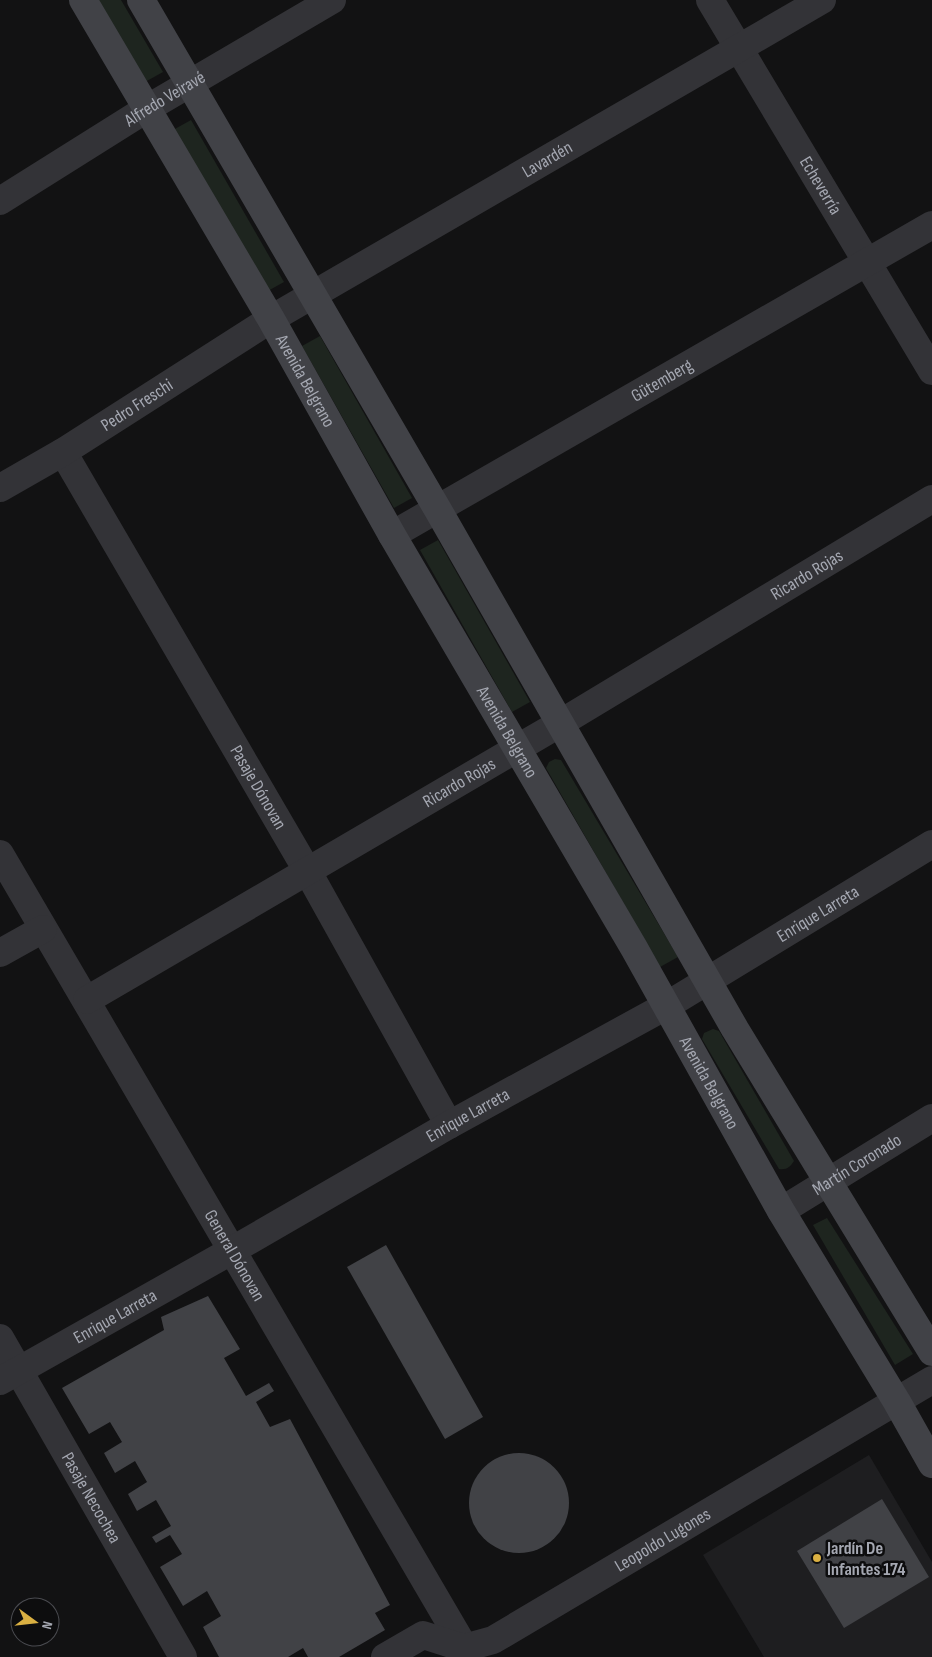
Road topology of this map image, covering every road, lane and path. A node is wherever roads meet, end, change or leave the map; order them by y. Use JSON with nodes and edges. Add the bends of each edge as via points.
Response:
{"nodes":[{"id":1,"x":84,"y":0,"type":"edge"},
{"id":2,"x":141,"y":0,"type":"edge"},
{"id":3,"x":332,"y":0,"type":"edge"},
{"id":4,"x":710,"y":0,"type":"edge"},
{"id":5,"x":822,"y":0,"type":"edge"},
{"id":6,"x":738,"y":48,"type":"junction"},
{"id":7,"x":190,"y":83,"type":"junction"},
{"id":8,"x":148,"y":108,"type":"junction"},
{"id":9,"x":0,"y":201,"type":"edge"},
{"id":10,"x":932,"y":225,"type":"edge"},
{"id":11,"x":867,"y":264,"type":"junction"},
{"id":12,"x":312,"y":295,"type":"junction"},
{"id":13,"x":271,"y":319,"type":"junction"},
{"id":14,"x":932,"y":371,"type":"edge"},
{"id":15,"x":63,"y":452,"type":"junction"},
{"id":16,"x":0,"y":488,"type":"edge"},
{"id":17,"x":932,"y":499,"type":"edge"},
{"id":18,"x":438,"y":510,"type":"junction"},
{"id":19,"x":392,"y":535,"type":"junction"},
{"id":20,"x":560,"y":724,"type":"junction"},
{"id":21,"x":518,"y":748,"type":"junction"},
{"id":22,"x":932,"y":844,"type":"edge"},
{"id":23,"x":0,"y":854,"type":"edge"},
{"id":24,"x":308,"y":872,"type":"junction"},
{"id":25,"x":43,"y":929,"type":"junction"},
{"id":26,"x":0,"y":953,"type":"edge"},
{"id":27,"x":708,"y":981,"type":"junction"},
{"id":28,"x":87,"y":1000,"type":"junction"},
{"id":29,"x":666,"y":1006,"type":"junction"},
{"id":30,"x":932,"y":1118,"type":"edge"},
{"id":31,"x":449,"y":1125,"type":"junction"},
{"id":32,"x":827,"y":1181,"type":"junction"},
{"id":33,"x":781,"y":1211,"type":"junction"},
{"id":34,"x":231,"y":1251,"type":"junction"},
{"id":35,"x":0,"y":1338,"type":"edge"},
{"id":36,"x":932,"y":1352,"type":"edge"},
{"id":37,"x":9,"y":1376,"type":"edge"},
{"id":38,"x":932,"y":1380,"type":"edge"},
{"id":39,"x":897,"y":1402,"type":"junction"},
{"id":40,"x":932,"y":1464,"type":"edge"},
{"id":41,"x":467,"y":1652,"type":"edge"},
{"id":42,"x":183,"y":1657,"type":"edge"},
{"id":43,"x":385,"y":1657,"type":"edge"}],
"edges":[{"from":1,"to":8,"type":"main road","name":"Avenida Belgrano"},
{"from":2,"to":7,"type":"main road"},
{"from":3,"to":7,"type":"street","name":"Alfredo Veiravé"},
{"from":4,"to":6,"type":"street","name":"Echeverría"},
{"from":5,"to":6,"type":"street","name":"Lavardén"},
{"from":6,"to":11,"type":"street","name":"Echeverría"},
{"from":6,"to":12,"type":"street","name":"Lavardén"},
{"from":7,"to":8,"type":"street","name":"Alfredo Veiravé"},
{"from":7,"to":12,"type":"main road"},
{"from":8,"to":9,"type":"street","name":"Alfredo Veiravé"},
{"from":8,"to":13,"type":"main road","name":"Avenida Belgrano"},
{"from":10,"to":11,"type":"street","name":"Gütemberg"},
{"from":11,"to":14,"type":"street","name":"Echeverría"},
{"from":11,"to":18,"type":"street","name":"Gütemberg"},
{"from":12,"to":13,"type":"street","name":"Lavardén"},
{"from":12,"to":18,"type":"main road"},
{"from":13,"to":15,"type":"street","name":"Pedro Freschi"},
{"from":13,"to":19,"type":"main road","name":"Avenida Belgrano"},
{"from":15,"to":16,"type":"street","name":"Pedro Freschi"},
{"from":15,"to":24,"type":"street","name":"Pasaje Dónovan"},
{"from":17,"to":20,"type":"street","name":"Ricardo Rojas"},
{"from":18,"to":19,"type":"street","name":"Gütemberg"},
{"from":18,"to":20,"type":"main road"},
{"from":19,"to":21,"type":"main road","name":"Avenida Belgrano"},
{"from":20,"to":21,"type":"street","name":"Ricardo Rojas"},
{"from":20,"to":27,"type":"main road"},
{"from":21,"to":24,"type":"street","name":"Ricardo Rojas"},
{"from":21,"to":29,"type":"main road","name":"Avenida Belgrano"},
{"from":22,"to":27,"type":"street","name":"Enrique Larreta"},
{"from":23,"to":25,"type":"street","name":"General Dónovan"},
{"from":24,"to":28,"type":"street","name":"Ricardo Rojas"},
{"from":24,"to":31,"type":"street","name":"Pasaje Dónovan"},
{"from":25,"to":26,"type":"street"},
{"from":25,"to":28,"type":"street","name":"General Dónovan"},
{"from":27,"to":29,"type":"street","name":"Enrique Larreta"},
{"from":27,"to":32,"type":"main road"},
{"from":28,"to":34,"type":"street","name":"General Dónovan"},
{"from":29,"to":31,"type":"street","name":"Enrique Larreta"},
{"from":29,"to":33,"type":"main road","name":"Avenida Belgrano"},
{"from":30,"to":32,"type":"street","name":"Martín Coronado"},
{"from":31,"to":34,"type":"street","name":"Enrique Larreta"},
{"from":32,"to":33,"type":"street","name":"Martín Coronado"},
{"from":32,"to":36,"type":"main road"},
{"from":33,"to":39,"type":"main road","name":"Avenida Belgrano"},
{"from":34,"to":37,"type":"street","name":"Enrique Larreta"},
{"from":34,"to":41,"type":"street","name":"General Dónovan"},
{"from":35,"to":37,"type":"street","name":"Pasaje Necochea"},
{"from":37,"to":42,"type":"street","name":"Pasaje Necochea"},
{"from":38,"to":39,"type":"street","name":"Leopoldo Lugones"},
{"from":39,"to":40,"type":"main road","name":"Avenida Belgrano"},
{"from":39,"to":41,"type":"street","name":"Leopoldo Lugones","via":[[493,1640]]},
{"from":41,"to":43,"type":"street","via":[[423,1635]]}]}
